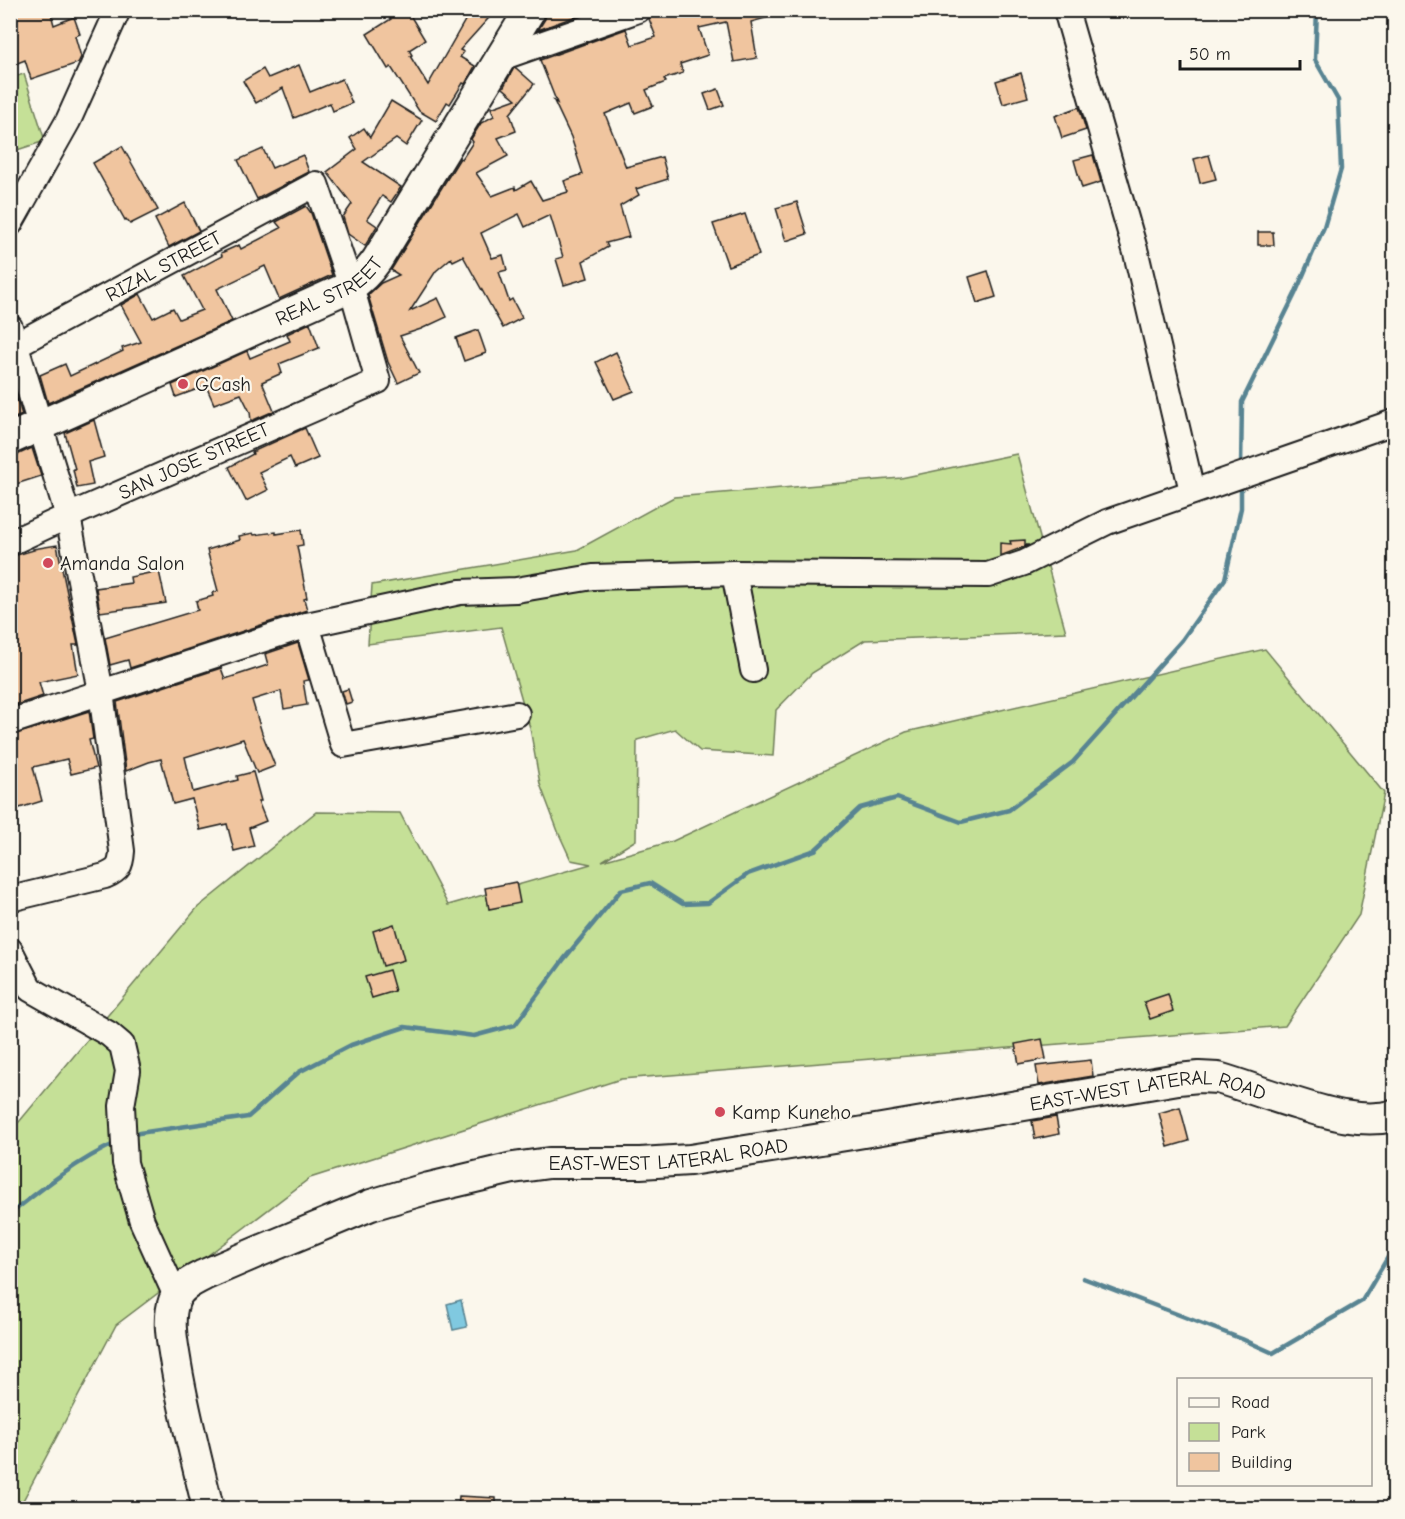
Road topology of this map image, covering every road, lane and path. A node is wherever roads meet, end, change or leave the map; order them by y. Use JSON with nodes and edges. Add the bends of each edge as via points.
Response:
{"nodes":[{"id":1,"x":118,"y":10,"type":"edge"},
{"id":2,"x":530,"y":10,"type":"edge"},
{"id":3,"x":638,"y":10,"type":"edge"},
{"id":4,"x":1066,"y":10,"type":"edge"},
{"id":5,"x":501,"y":58,"type":"junction"},
{"id":6,"x":10,"y":225,"type":"edge"},
{"id":7,"x":351,"y":286,"type":"junction"},
{"id":8,"x":12,"y":341,"type":"edge"},
{"id":9,"x":1395,"y":422,"type":"edge"},
{"id":10,"x":41,"y":425,"type":"junction"},
{"id":11,"x":10,"y":439,"type":"edge"},
{"id":12,"x":1192,"y":491,"type":"junction"},
{"id":13,"x":68,"y":516,"type":"junction"},
{"id":14,"x":10,"y":543,"type":"edge"},
{"id":15,"x":734,"y":573,"type":"junction"},
{"id":16,"x":307,"y":625,"type":"junction"},
{"id":17,"x":753,"y":670,"type":"dead end"},
{"id":18,"x":101,"y":692,"type":"junction"},
{"id":19,"x":517,"y":714,"type":"dead end"},
{"id":20,"x":10,"y":722,"type":"edge"},
{"id":21,"x":10,"y":899,"type":"edge"},
{"id":22,"x":10,"y":950,"type":"edge"},
{"id":23,"x":20,"y":992,"type":"edge"},
{"id":24,"x":1395,"y":1116,"type":"edge"},
{"id":25,"x":176,"y":1296,"type":"junction"},
{"id":26,"x":208,"y":1509,"type":"edge"}],
"edges":[{"from":1,"to":6,"type":"street","via":[[68,121]]},
{"from":2,"to":5,"type":"main road","name":"REAL STREET"},
{"from":3,"to":5,"type":"street"},
{"from":4,"to":12,"type":"street","via":[[1136,253]]},
{"from":5,"to":7,"type":"main road","name":"REAL STREET","via":[[377,260]]},
{"from":7,"to":8,"type":"street","name":"RIZAL STREET","via":[[315,183]]},
{"from":7,"to":10,"type":"main road","name":"REAL STREET"},
{"from":7,"to":13,"type":"street","name":"SAN JOSE STREET","via":[[378,381]]},
{"from":8,"to":10,"type":"street"},
{"from":9,"to":12,"type":"street"},
{"from":10,"to":11,"type":"main road","name":"REAL STREET"},
{"from":10,"to":13,"type":"street"},
{"from":12,"to":15,"type":"street","via":[[1107,522],[988,575]]},
{"from":13,"to":14,"type":"street","name":"SAN JOSE STREET"},
{"from":13,"to":18,"type":"street"},
{"from":15,"to":16,"type":"street","via":[[593,577],[516,590],[460,592]]},
{"from":15,"to":17,"type":"street"},
{"from":16,"to":18,"type":"street"},
{"from":16,"to":19,"type":"street","via":[[343,745]]},
{"from":18,"to":20,"type":"street"},
{"from":18,"to":21,"type":"street","via":[[121,862],[116,872],[105,876]]},
{"from":22,"to":23,"type":"street"},
{"from":23,"to":25,"type":"street","via":[[109,1034],[122,1045],[128,1071],[122,1106],[125,1162],[142,1221]]},
{"from":24,"to":25,"type":"main road","name":"EAST-WEST LATERAL ROAD","via":[[1358,1119],[1335,1115],[1218,1078],[1199,1077],[690,1160],[531,1165],[429,1188],[351,1213],[204,1275]]},
{"from":25,"to":26,"type":"main road","via":[[171,1311],[175,1356]]}]}
